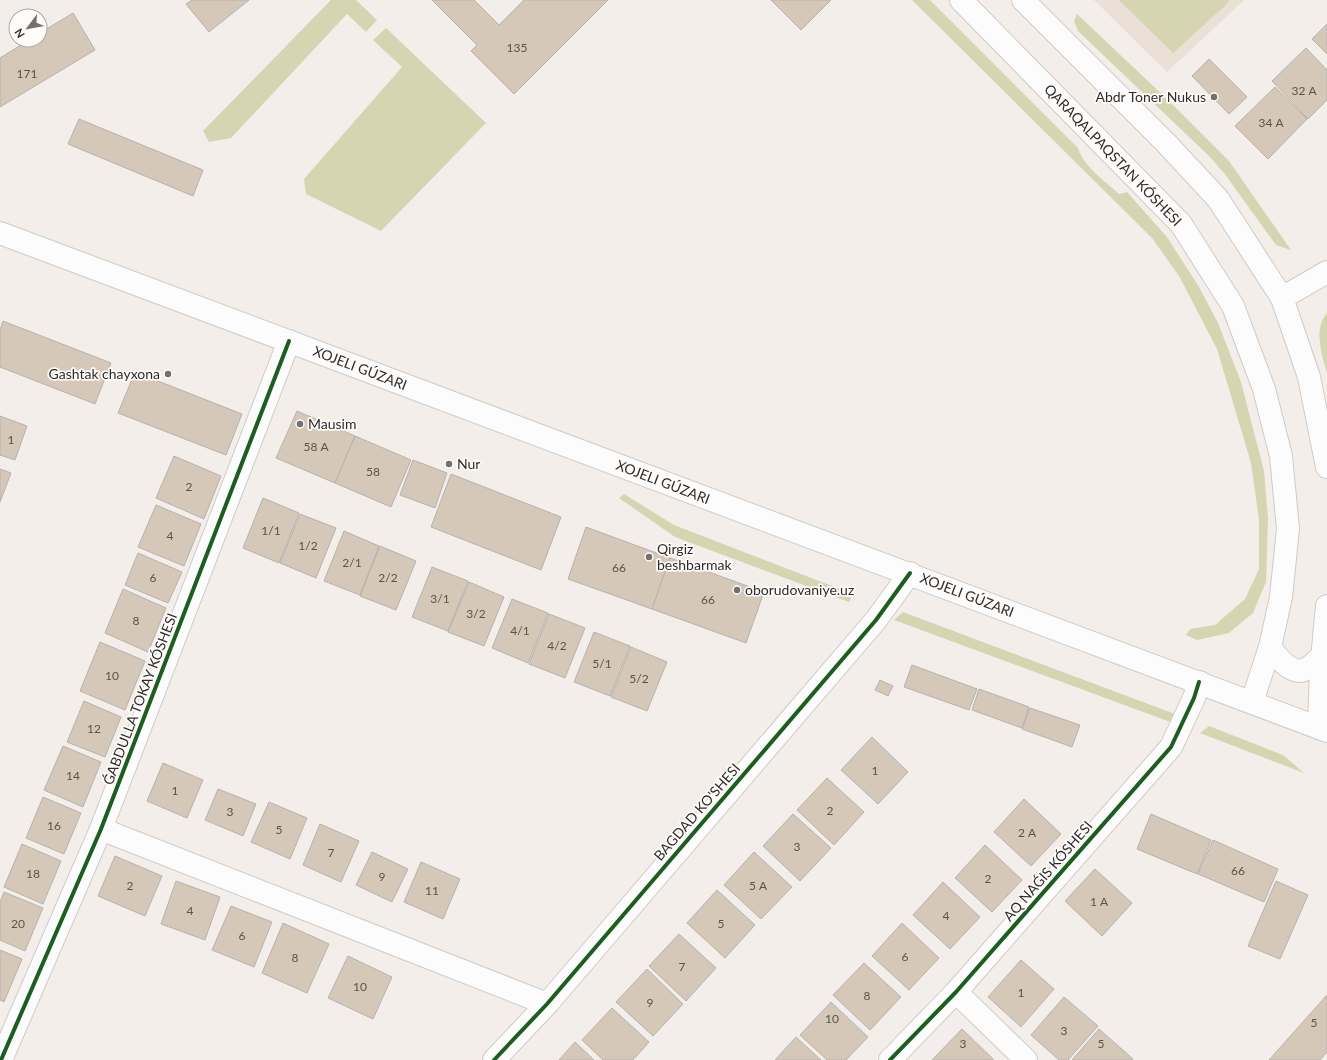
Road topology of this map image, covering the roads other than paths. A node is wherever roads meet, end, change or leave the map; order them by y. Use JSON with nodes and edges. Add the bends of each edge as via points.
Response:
{"nodes":[{"id":1,"x":961,"y":0,"type":"edge"},
{"id":2,"x":1023,"y":0,"type":"edge"},
{"id":3,"x":0,"y":233,"type":"edge"},
{"id":4,"x":1327,"y":272,"type":"edge"},
{"id":5,"x":1282,"y":298,"type":"junction"},
{"id":6,"x":289,"y":341,"type":"junction"},
{"id":7,"x":1327,"y":467,"type":"edge"},
{"id":8,"x":910,"y":573,"type":"junction"},
{"id":9,"x":1327,"y":606,"type":"edge"},
{"id":10,"x":1270,"y":647,"type":"junction"},
{"id":11,"x":1323,"y":655,"type":"junction"},
{"id":12,"x":1199,"y":682,"type":"junction"},
{"id":13,"x":1252,"y":702,"type":"junction"},
{"id":14,"x":1323,"y":729,"type":"edge"},
{"id":15,"x":101,"y":830,"type":"junction"},
{"id":16,"x":956,"y":992,"type":"junction"},
{"id":17,"x":547,"y":1004,"type":"junction"},
{"id":18,"x":1,"y":1060,"type":"edge"},
{"id":19,"x":494,"y":1060,"type":"edge"},
{"id":20,"x":890,"y":1060,"type":"edge"},
{"id":21,"x":1026,"y":1060,"type":"edge"}],
"edges":[{"from":1,"to":10,"type":"main road","name":"QARAQALPAQSTAN KÓSHESI","via":[[1181,224],[1233,306],[1264,389],[1281,463],[1288,529],[1281,597]]},
{"from":2,"to":5,"type":"main road","via":[[1166,143],[1218,199]]},
{"from":3,"to":6,"type":"main road"},
{"from":4,"to":5,"type":"main road"},
{"from":5,"to":7,"type":"main road","via":[[1309,377]]},
{"from":6,"to":8,"type":"main road","via":[[832,546]]},
{"from":6,"to":15,"type":"main road","name":"ǴABDULLA TOKAY KÓSHESI"},
{"from":8,"to":12,"type":"main road"},
{"from":8,"to":17,"type":"main road","name":"BAGDAD KO'SHESI","via":[[876,620]]},
{"from":9,"to":11,"type":"main road"},
{"from":10,"to":11,"type":"main road","via":[[1279,661],[1293,670],[1307,669]]},
{"from":10,"to":13,"type":"main road","name":"QARAQALPAQSTAN KÓSHESI"},
{"from":11,"to":14,"type":"main road"},
{"from":12,"to":13,"type":"main road"},
{"from":12,"to":16,"type":"main road","via":[[1171,747]]},
{"from":13,"to":14,"type":"main road"},
{"from":15,"to":17,"type":"main road"},
{"from":15,"to":18,"type":"main road","name":"ǴABDULLA TOKAY KÓSHESI"},
{"from":16,"to":20,"type":"main road"},
{"from":16,"to":21,"type":"main road"},
{"from":17,"to":19,"type":"main road","name":"BAGDAD KO'SHESI"}]}
